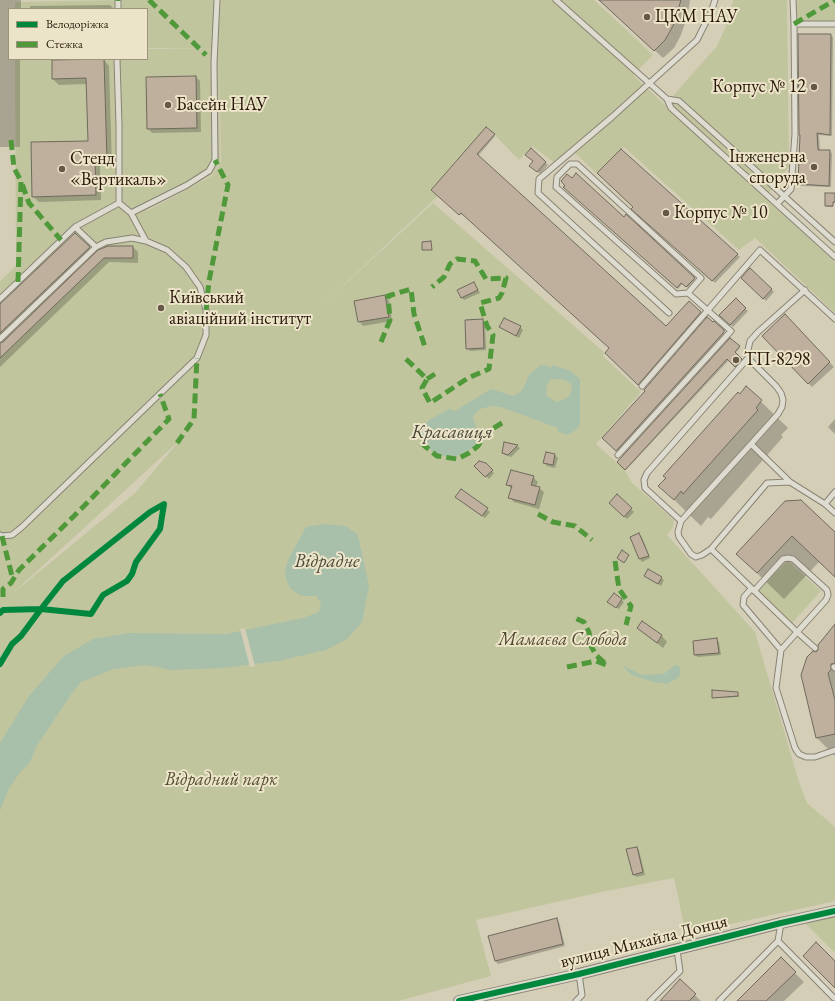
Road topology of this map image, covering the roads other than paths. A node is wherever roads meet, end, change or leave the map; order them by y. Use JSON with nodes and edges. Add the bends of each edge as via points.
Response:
{"nodes":[{"id":1,"x":217,"y":0,"type":"edge"},
{"id":2,"x":556,"y":0,"type":"edge"},
{"id":3,"x":715,"y":0,"type":"edge"},
{"id":4,"x":793,"y":0,"type":"edge"},
{"id":5,"x":118,"y":1,"type":"dead end"},
{"id":6,"x":118,"y":8,"type":"edge"},
{"id":7,"x":794,"y":24,"type":"junction"},
{"id":8,"x":835,"y":24,"type":"edge"},
{"id":9,"x":117,"y":60,"type":"edge"},
{"id":10,"x":650,"y":83,"type":"junction"},
{"id":11,"x":667,"y":99,"type":"junction"},
{"id":12,"x":784,"y":196,"type":"junction"},
{"id":13,"x":119,"y":203,"type":"junction"},
{"id":14,"x":777,"y":204,"type":"junction"},
{"id":15,"x":131,"y":213,"type":"junction"},
{"id":16,"x":75,"y":227,"type":"junction"},
{"id":17,"x":146,"y":241,"type":"junction"},
{"id":18,"x":835,"y":242,"type":"edge"},
{"id":19,"x":96,"y":247,"type":"junction"},
{"id":20,"x":835,"y":257,"type":"edge"},
{"id":21,"x":805,"y":290,"type":"junction"},
{"id":22,"x":688,"y":293,"type":"junction"},
{"id":23,"x":0,"y":299,"type":"edge"},
{"id":24,"x":708,"y":311,"type":"junction"},
{"id":25,"x":669,"y":313,"type":"dead end"},
{"id":26,"x":835,"y":319,"type":"edge"},
{"id":27,"x":0,"y":339,"type":"edge"},
{"id":28,"x":748,"y":358,"type":"junction"},
{"id":29,"x":642,"y":386,"type":"dead end"},
{"id":30,"x":751,"y":444,"type":"junction"},
{"id":31,"x":618,"y":455,"type":"dead end"},
{"id":32,"x":790,"y":482,"type":"junction"},
{"id":33,"x":835,"y":492,"type":"edge"},
{"id":34,"x":825,"y":504,"type":"junction"},
{"id":35,"x":835,"y":513,"type":"edge"},
{"id":36,"x":682,"y":521,"type":"junction"},
{"id":37,"x":0,"y":535,"type":"edge"},
{"id":38,"x":711,"y":549,"type":"junction"},
{"id":39,"x":753,"y":590,"type":"junction"},
{"id":40,"x":797,"y":632,"type":"junction"},
{"id":41,"x":815,"y":648,"type":"dead end"},
{"id":42,"x":781,"y":650,"type":"junction"},
{"id":43,"x":835,"y":750,"type":"edge"},
{"id":44,"x":835,"y":911,"type":"edge"},
{"id":45,"x":781,"y":923,"type":"junction"},
{"id":46,"x":778,"y":941,"type":"junction"},
{"id":47,"x":677,"y":950,"type":"junction"},
{"id":48,"x":579,"y":974,"type":"junction"},
{"id":49,"x":480,"y":999,"type":"edge"},
{"id":50,"x":833,"y":999,"type":"edge"},
{"id":51,"x":459,"y":1001,"type":"edge"},
{"id":52,"x":576,"y":1001,"type":"edge"},
{"id":53,"x":650,"y":1001,"type":"edge"},
{"id":54,"x":719,"y":1001,"type":"edge"}],
"edges":[{"from":1,"to":15,"type":"lane","via":[[214,63],[215,160],[209,171],[198,178]]},
{"from":2,"to":10,"type":"lane"},
{"from":3,"to":10,"type":"lane","via":[[697,40]]},
{"from":4,"to":7,"type":"lane"},
{"from":5,"to":6,"type":"lane"},
{"from":7,"to":8,"type":"lane"},
{"from":7,"to":12,"type":"lane","via":[[795,134],[791,188]]},
{"from":9,"to":13,"type":"lane","via":[[120,125]]},
{"from":10,"to":11,"type":"lane"},
{"from":10,"to":25,"type":"lane","via":[[539,179],[538,193]]},
{"from":11,"to":12,"type":"lane","via":[[679,101]]},
{"from":11,"to":14,"type":"lane","via":[[671,108]]},
{"from":12,"to":14,"type":"lane"},
{"from":12,"to":18,"type":"lane"},
{"from":13,"to":15,"type":"lane"},
{"from":13,"to":16,"type":"lane"},
{"from":14,"to":20,"type":"lane"},
{"from":15,"to":17,"type":"lane"},
{"from":16,"to":19,"type":"lane"},
{"from":16,"to":23,"type":"lane"},
{"from":17,"to":19,"type":"lane","via":[[132,238],[106,242]]},
{"from":17,"to":37,"type":"lane","via":[[167,250],[186,266],[200,287],[206,310],[206,335],[197,358],[22,527],[12,535]]},
{"from":19,"to":27,"type":"lane"},
{"from":21,"to":24,"type":"lane","via":[[760,250]]},
{"from":21,"to":26,"type":"lane"},
{"from":21,"to":28,"type":"lane","via":[[750,341]]},
{"from":22,"to":22,"type":"lane","via":[[676,294],[556,187],[558,177],[570,164],[577,164],[701,278]]},
{"from":22,"to":24,"type":"lane"},
{"from":24,"to":29,"type":"lane"},
{"from":24,"to":31,"type":"lane","via":[[730,331]]},
{"from":28,"to":30,"type":"lane","via":[[776,386],[783,400],[778,414]]},
{"from":28,"to":36,"type":"lane","via":[[646,473],[646,488]]},
{"from":30,"to":32,"type":"lane"},
{"from":30,"to":36,"type":"lane"},
{"from":32,"to":34,"type":"lane"},
{"from":32,"to":38,"type":"lane","via":[[767,483]]},
{"from":33,"to":34,"type":"lane"},
{"from":34,"to":35,"type":"lane"},
{"from":36,"to":38,"type":"lane","via":[[678,532],[679,538],[691,554],[696,557]]},
{"from":38,"to":39,"type":"lane"},
{"from":39,"to":40,"type":"lane"},
{"from":39,"to":40,"type":"lane","via":[[788,558],[793,559],[827,590],[826,600]]},
{"from":39,"to":42,"type":"lane","via":[[744,597],[743,605]]},
{"from":40,"to":41,"type":"lane"},
{"from":40,"to":42,"type":"lane"},
{"from":42,"to":43,"type":"lane","via":[[776,688],[795,748],[799,754],[806,757],[815,757]]},
{"from":44,"to":45,"type":"street","name":"вулиця Михайла Донця"},
{"from":45,"to":46,"type":"lane"},
{"from":45,"to":47,"type":"street","name":"вулиця Михайла Донця"},
{"from":46,"to":50,"type":"lane"},
{"from":46,"to":54,"type":"lane"},
{"from":47,"to":48,"type":"street","name":"вулиця Михайла Донця"},
{"from":47,"to":53,"type":"lane","via":[[680,971]]},
{"from":48,"to":49,"type":"street","name":"вулиця Михайла Донця"},
{"from":48,"to":52,"type":"lane","via":[[582,995]]},
{"from":49,"to":51,"type":"street","name":"вулиця Михайла Донця"}]}
